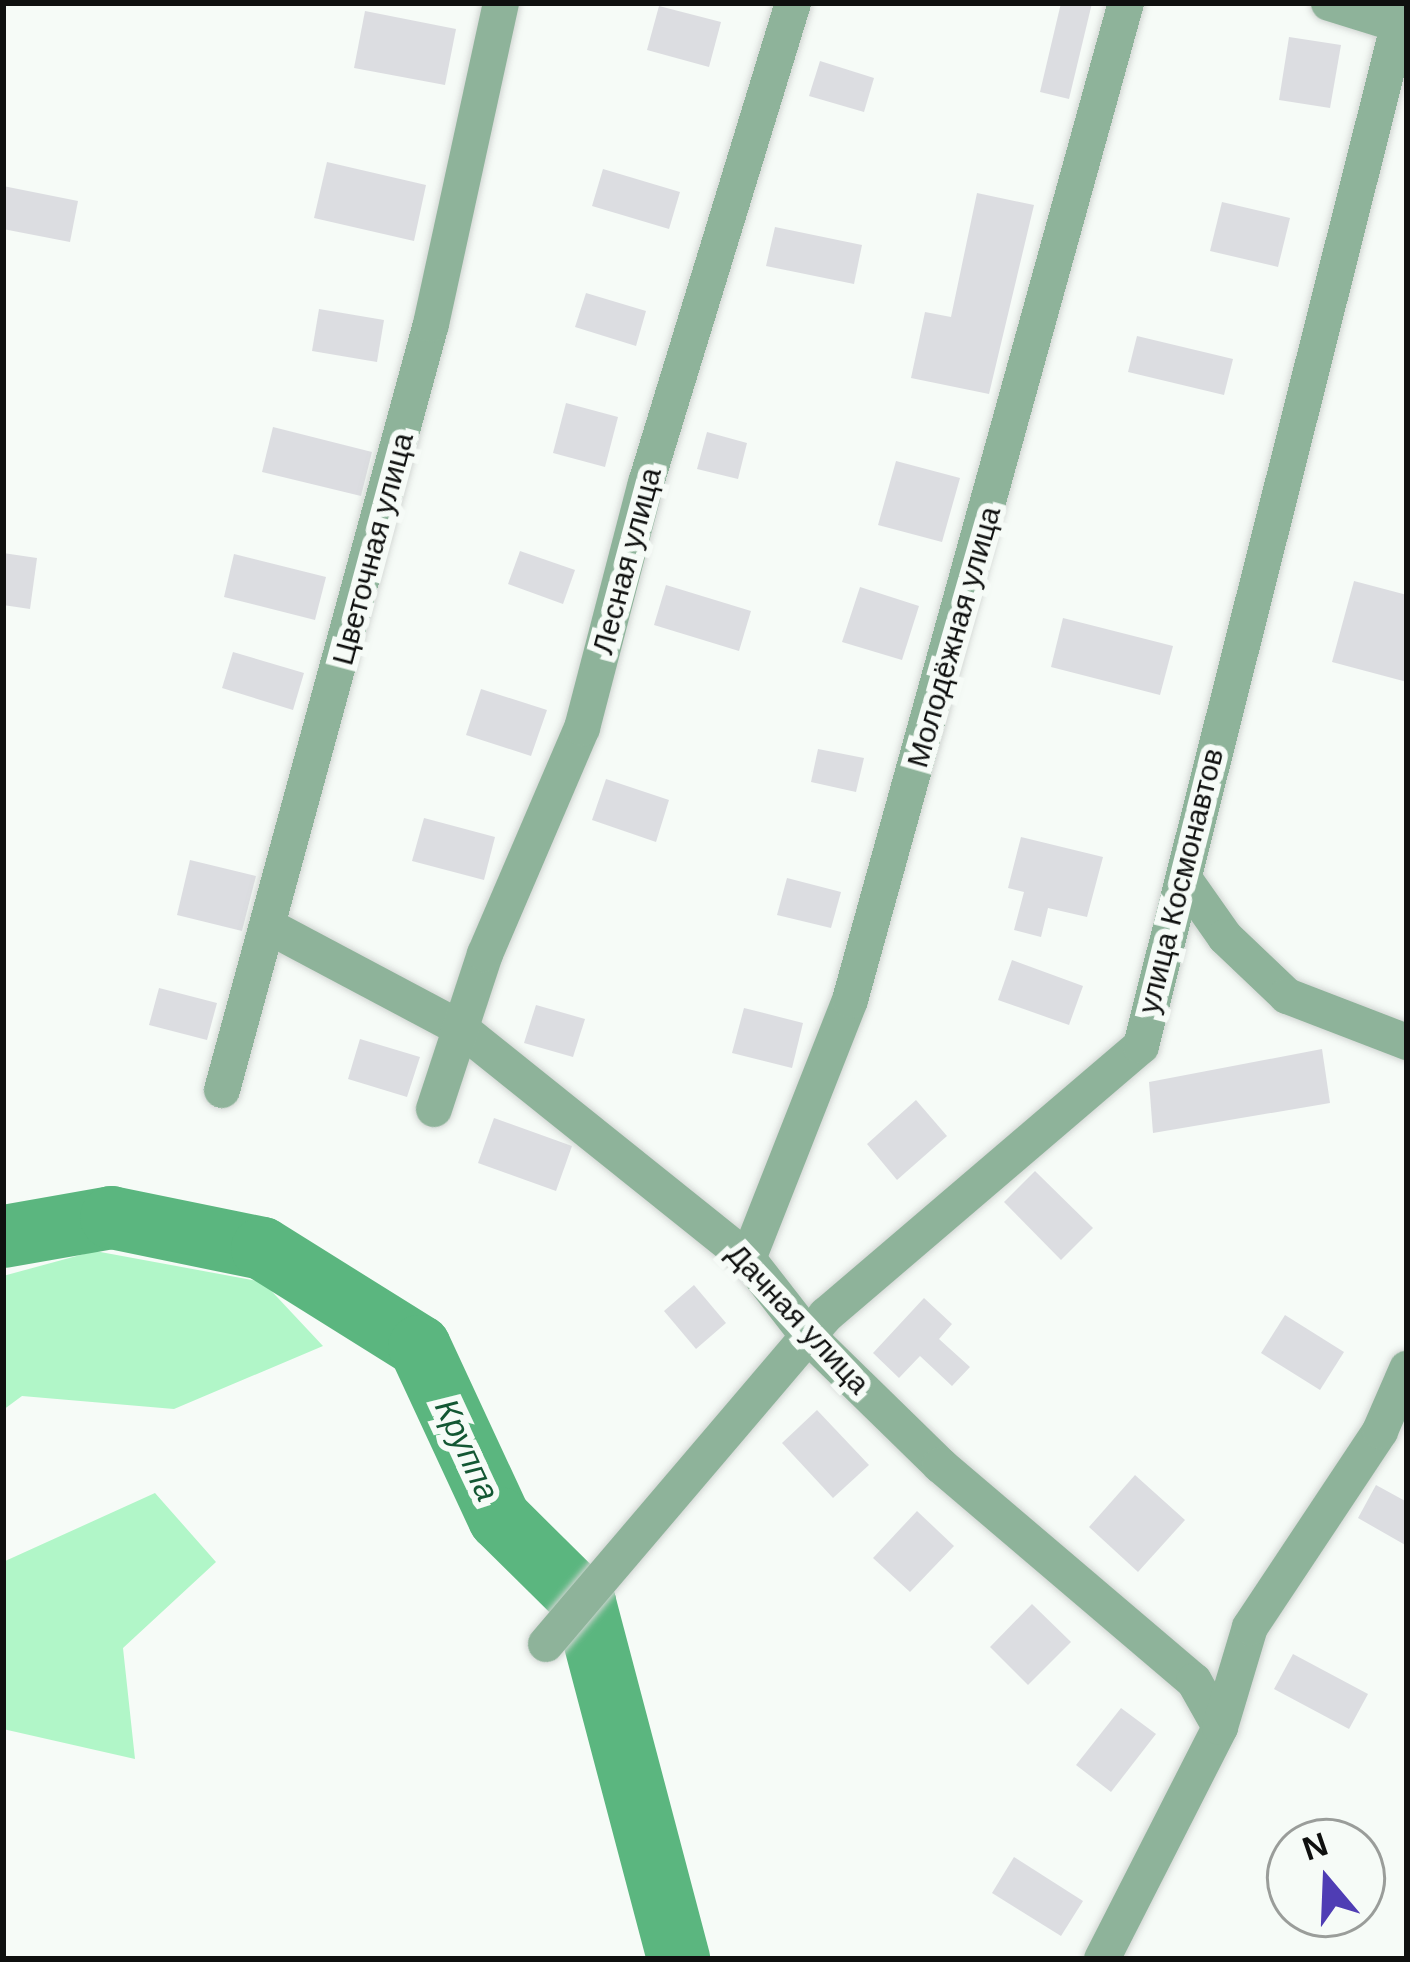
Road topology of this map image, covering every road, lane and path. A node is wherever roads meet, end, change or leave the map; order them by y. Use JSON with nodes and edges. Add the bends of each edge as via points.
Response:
{"nodes":[{"id":1,"x":501,"y":3,"type":"edge"},
{"id":2,"x":794,"y":3,"type":"edge"},
{"id":3,"x":1126,"y":3,"type":"edge"},
{"id":4,"x":1329,"y":3,"type":"edge"},
{"id":5,"x":1400,"y":14,"type":"edge"},
{"id":6,"x":1185,"y":880,"type":"junction"},
{"id":7,"x":269,"y":927,"type":"junction"},
{"id":8,"x":460,"y":1028,"type":"junction"},
{"id":9,"x":1407,"y":1042,"type":"edge"},
{"id":10,"x":222,"y":1090,"type":"dead end"},
{"id":11,"x":434,"y":1109,"type":"dead end"},
{"id":12,"x":748,"y":1259,"type":"junction"},
{"id":13,"x":808,"y":1336,"type":"junction"},
{"id":14,"x":1407,"y":1369,"type":"edge"},
{"id":15,"x":546,"y":1644,"type":"dead end"},
{"id":16,"x":1220,"y":1727,"type":"junction"},
{"id":17,"x":1102,"y":1959,"type":"edge"}],
"edges":[{"from":1,"to":7,"type":"street","name":"Цветочная улица","via":[[431,324]]},
{"from":2,"to":8,"type":"street","name":"Лесная улица","via":[[646,483],[582,728]]},
{"from":3,"to":12,"type":"street","name":"Молодёжная улица","via":[[850,1000]]},
{"from":4,"to":5,"type":"street"},
{"from":5,"to":6,"type":"street","name":"улица Космонавтов"},
{"from":6,"to":9,"type":"street","via":[[1225,937],[1287,996]]},
{"from":6,"to":13,"type":"street","name":"улица Космонавтов","via":[[1141,1046]]},
{"from":7,"to":8,"type":"street","name":"Дачная улица"},
{"from":7,"to":10,"type":"street","name":"Цветочная улица"},
{"from":8,"to":11,"type":"street","name":"Лесная улица"},
{"from":8,"to":12,"type":"street","name":"Дачная улица"},
{"from":12,"to":13,"type":"street","name":"Дачная улица"},
{"from":13,"to":15,"type":"street","name":"улица Космонавтов"},
{"from":13,"to":16,"type":"street","name":"Дачная улица","via":[[940,1465],[1194,1681]]},
{"from":14,"to":16,"type":"street","via":[[1380,1431],[1250,1628]]},
{"from":16,"to":17,"type":"street"}]}
